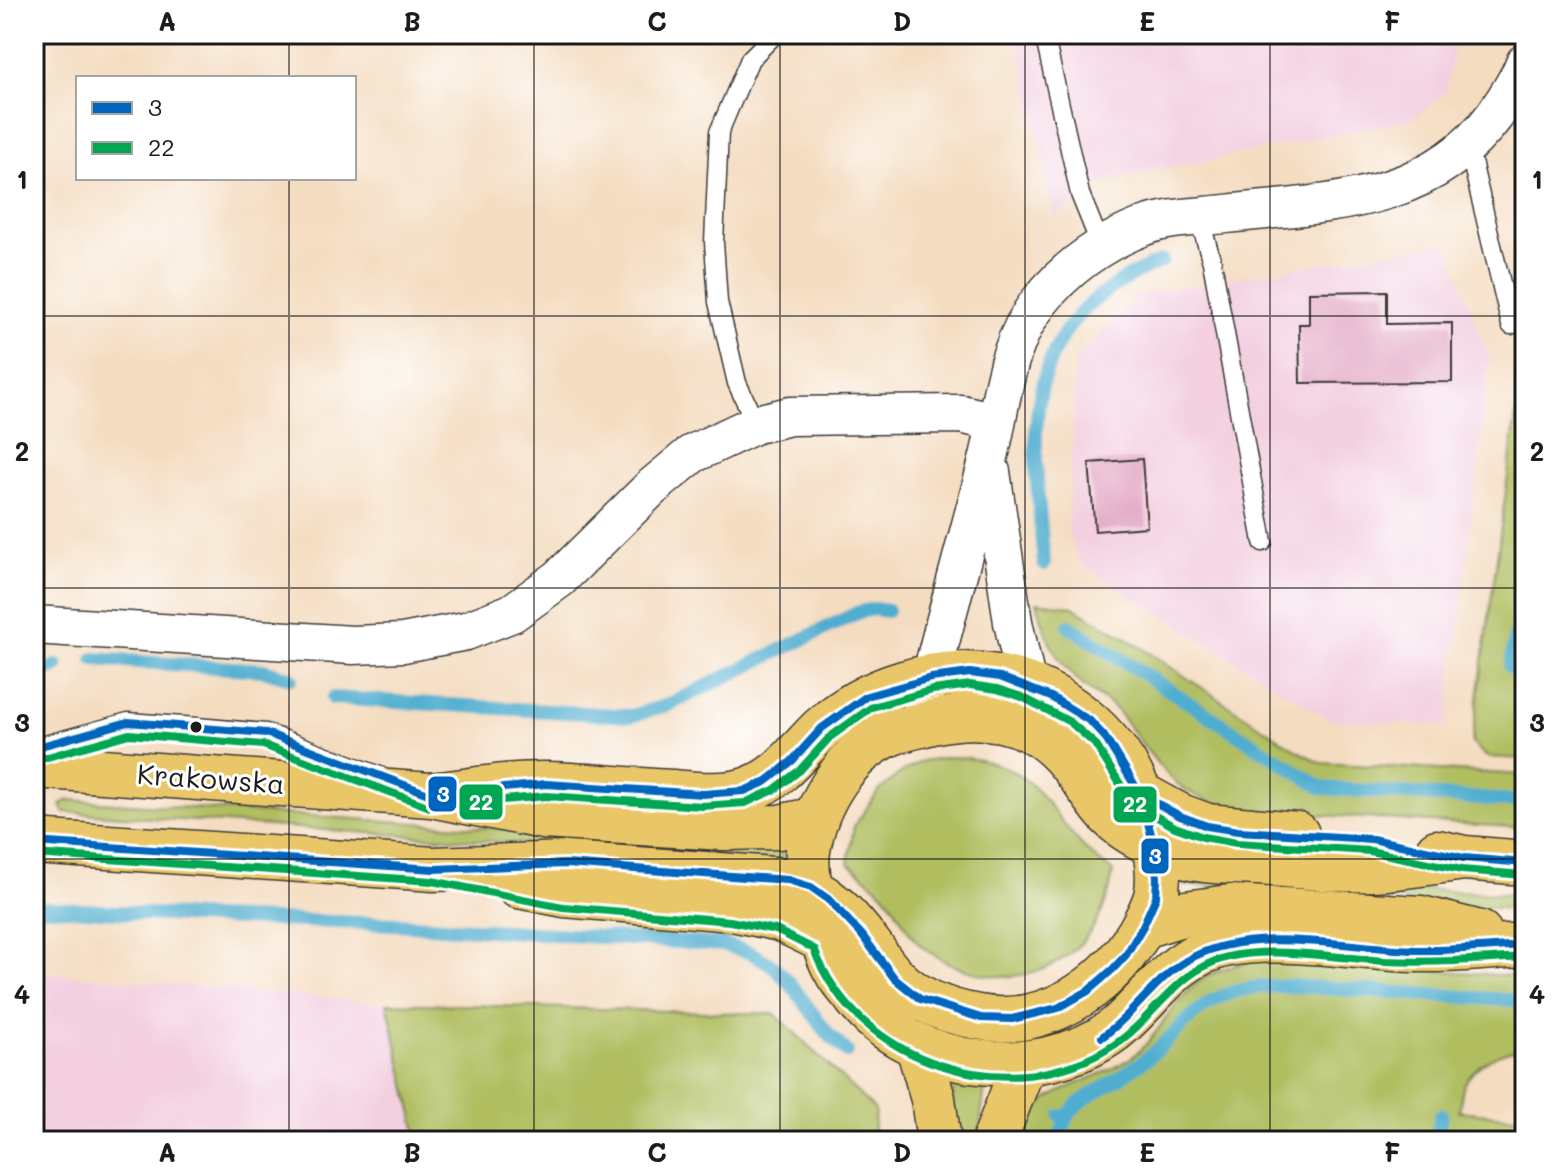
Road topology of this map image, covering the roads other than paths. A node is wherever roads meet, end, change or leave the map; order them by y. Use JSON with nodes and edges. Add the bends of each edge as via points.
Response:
{"nodes":[{"id":1,"x":775,"y":34,"type":"edge"},
{"id":2,"x":1044,"y":34,"type":"edge"},
{"id":3,"x":1525,"y":63,"type":"edge"},
{"id":4,"x":1468,"y":145,"type":"junction"},
{"id":5,"x":1199,"y":217,"type":"junction"},
{"id":6,"x":1101,"y":246,"type":"junction"},
{"id":7,"x":1511,"y":325,"type":"dead end"},
{"id":8,"x":756,"y":424,"type":"junction"},
{"id":9,"x":992,"y":439,"type":"junction"},
{"id":10,"x":1263,"y":542,"type":"dead end"},
{"id":11,"x":34,"y":625,"type":"edge"},
{"id":12,"x":931,"y":678,"type":"junction"},
{"id":13,"x":1027,"y":686,"type":"junction"},
{"id":14,"x":912,"y":727,"type":"junction"},
{"id":15,"x":34,"y":748,"type":"edge"},
{"id":16,"x":34,"y":766,"type":"edge"},
{"id":17,"x":1140,"y":794,"type":"junction"},
{"id":18,"x":431,"y":795,"type":"junction"},
{"id":19,"x":816,"y":819,"type":"junction"},
{"id":20,"x":34,"y":842,"type":"edge"},
{"id":21,"x":1154,"y":845,"type":"junction"},
{"id":22,"x":1464,"y":858,"type":"junction"},
{"id":23,"x":1525,"y":863,"type":"edge"},
{"id":24,"x":434,"y":869,"type":"junction"},
{"id":25,"x":811,"y":887,"type":"junction"},
{"id":26,"x":1143,"y":926,"type":"junction"},
{"id":27,"x":823,"y":940,"type":"junction"},
{"id":28,"x":1525,"y":945,"type":"edge"},
{"id":29,"x":1043,"y":1013,"type":"junction"},
{"id":30,"x":918,"y":1046,"type":"junction"},
{"id":31,"x":1024,"y":1064,"type":"junction"},
{"id":32,"x":939,"y":1141,"type":"edge"},
{"id":33,"x":994,"y":1141,"type":"edge"}],
"edges":[{"from":1,"to":8,"type":"lane","via":[[750,59],[719,132],[714,242],[718,302],[737,383]]},
{"from":2,"to":6,"type":"lane","via":[[1080,194]]},
{"from":3,"to":4,"type":"street","via":[[1507,98]]},
{"from":4,"to":5,"type":"street","via":[[1449,162],[1360,198]]},
{"from":4,"to":7,"type":"lane"},
{"from":5,"to":6,"type":"street","via":[[1145,225]]},
{"from":5,"to":10,"type":"lane","via":[[1212,262]]},
{"from":6,"to":9,"type":"street","via":[[1066,272],[1038,303],[1017,339],[1002,382]]},
{"from":8,"to":9,"type":"street","via":[[790,416],[961,414]]},
{"from":8,"to":11,"type":"street","via":[[692,454],[559,579],[512,613],[466,631],[403,643],[353,645]]},
{"from":9,"to":12,"type":"street"},
{"from":9,"to":13,"type":"street","via":[[1013,622]]},
{"from":12,"to":13,"type":"main road","via":[[970,673]]},
{"from":12,"to":14,"type":"street"},
{"from":12,"to":18,"type":"main road","via":[[867,696],[822,728],[767,781],[744,791],[703,794],[546,784]]},
{"from":13,"to":17,"type":"main road","via":[[1090,721]]},
{"from":14,"to":19,"type":"main road","via":[[890,734],[855,757]]},
{"from":14,"to":21,"type":"main road","via":[[972,716],[1032,730],[1075,768],[1106,812]]},
{"from":15,"to":18,"type":"lane","via":[[128,722],[266,733]]},
{"from":16,"to":18,"type":"main road","name":"Krakowska"},
{"from":17,"to":21,"type":"main road"},
{"from":17,"to":22,"type":"main road","via":[[1207,826],[1372,839]]},
{"from":18,"to":19,"type":"main road","name":"Krakowska","via":[[543,817],[724,828],[779,827]]},
{"from":19,"to":25,"type":"main road","via":[[806,869]]},
{"from":20,"to":24,"type":"main road"},
{"from":21,"to":22,"type":"main road","via":[[1187,858],[1369,869]]},
{"from":21,"to":26,"type":"main road","via":[[1156,897]]},
{"from":22,"to":23,"type":"main road"},
{"from":24,"to":25,"type":"main road","via":[[566,864],[740,875]]},
{"from":24,"to":27,"type":"main road","via":[[564,895],[732,909],[780,919]]},
{"from":25,"to":27,"type":"main road"},
{"from":25,"to":29,"type":"main road","via":[[846,917],[895,979],[920,999],[981,1018]]},
{"from":26,"to":28,"type":"main road","via":[[1230,907],[1421,918]]},
{"from":26,"to":29,"type":"main road","via":[[1126,955],[1094,986]]},
{"from":27,"to":30,"type":"main road","via":[[836,972],[861,1005]]},
{"from":28,"to":31,"type":"main road","via":[[1419,950],[1254,941],[1220,946],[1168,973],[1113,1031],[1065,1054]]},
{"from":29,"to":31,"type":"main road"},
{"from":30,"to":31,"type":"main road","via":[[969,1061]]},
{"from":30,"to":32,"type":"main road"},
{"from":31,"to":33,"type":"main road"}]}
